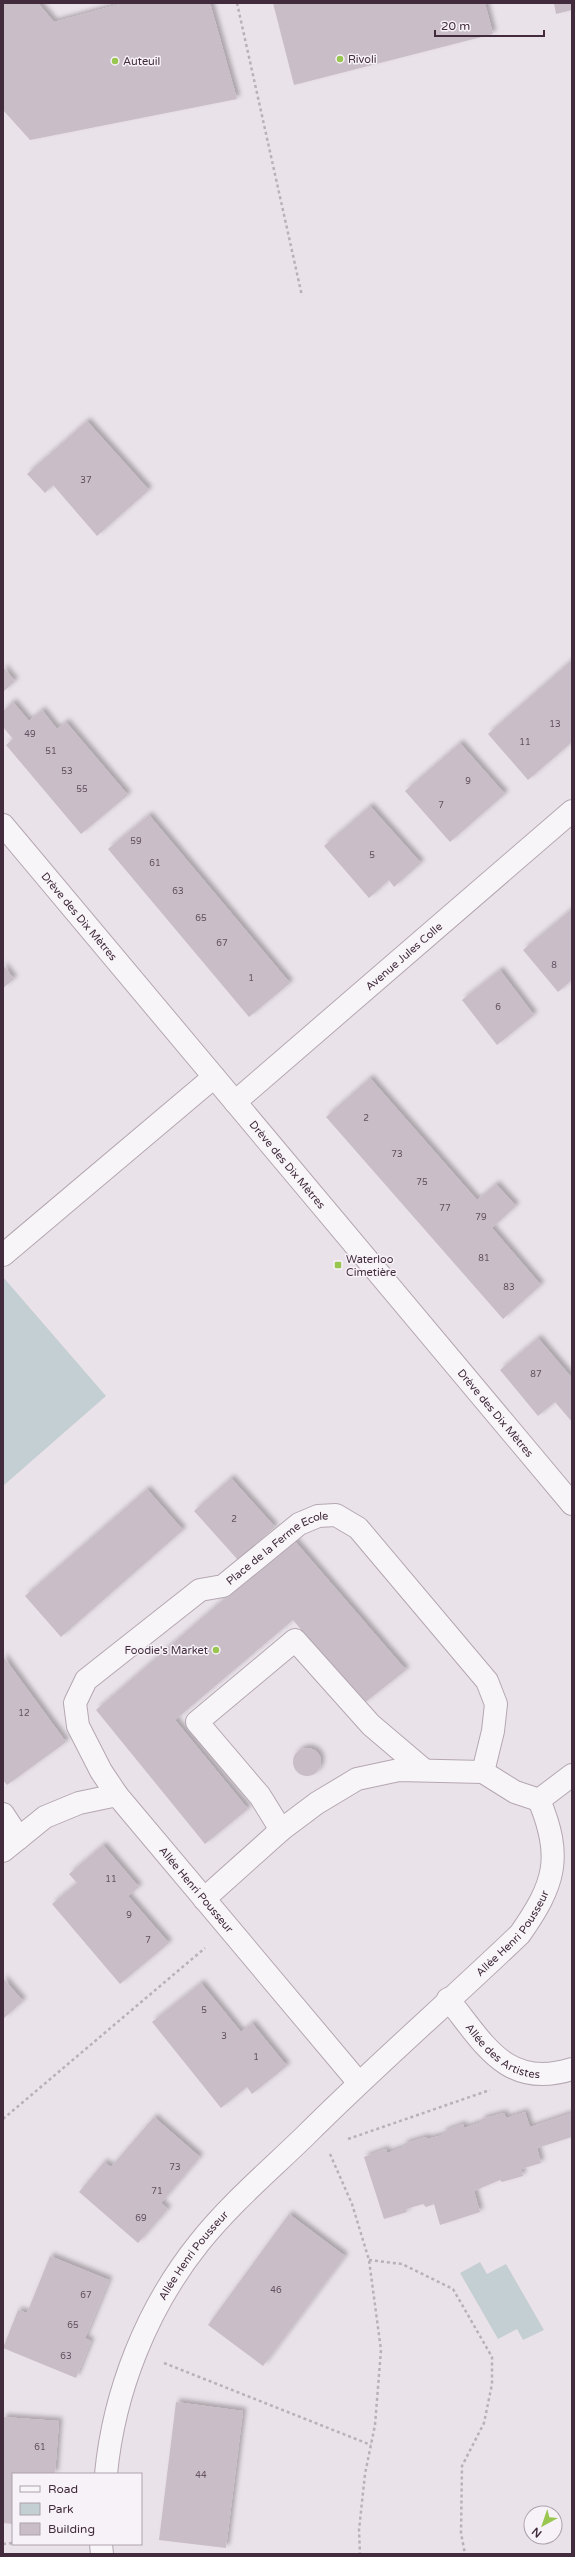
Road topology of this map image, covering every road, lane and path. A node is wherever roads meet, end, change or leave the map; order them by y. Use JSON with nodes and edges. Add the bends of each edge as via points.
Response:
{"nodes":[{"id":1,"x":237,"y":3,"type":"edge"},
{"id":2,"x":302,"y":296,"type":"dead end"},
{"id":3,"x":572,"y":811,"type":"edge"},
{"id":4,"x":3,"y":825,"type":"edge"},
{"id":5,"x":214,"y":1077,"type":"junction"},
{"id":6,"x":235,"y":1102,"type":"junction"},
{"id":7,"x":3,"y":1255,"type":"edge"},
{"id":8,"x":572,"y":1504,"type":"edge"},
{"id":9,"x":424,"y":1770,"type":"junction"},
{"id":10,"x":483,"y":1772,"type":"junction"},
{"id":11,"x":572,"y":1775,"type":"edge"},
{"id":12,"x":118,"y":1795,"type":"junction"},
{"id":13,"x":539,"y":1800,"type":"junction"},
{"id":14,"x":3,"y":1814,"type":"edge"},
{"id":15,"x":281,"y":1830,"type":"junction"},
{"id":16,"x":11,"y":1845,"type":"edge"},
{"id":17,"x":204,"y":1899,"type":"junction"},
{"id":18,"x":229,"y":1928,"type":"junction"},
{"id":19,"x":448,"y":1999,"type":"junction"},
{"id":20,"x":572,"y":2069,"type":"edge"},
{"id":21,"x":535,"y":2075,"type":"junction"},
{"id":22,"x":359,"y":2083,"type":"junction"},
{"id":23,"x":3,"y":2119,"type":"edge"},
{"id":24,"x":341,"y":2141,"type":"dead end"},
{"id":25,"x":326,"y":2146,"type":"dead end"},
{"id":26,"x":368,"y":2260,"type":"junction"},
{"id":27,"x":136,"y":2352,"type":"junction"},
{"id":28,"x":371,"y":2445,"type":"junction"},
{"id":29,"x":106,"y":2473,"type":"edge"},
{"id":30,"x":360,"y":2554,"type":"edge"},
{"id":31,"x":465,"y":2554,"type":"edge"}],
"edges":[{"from":1,"to":2,"type":"path"},
{"from":3,"to":6,"type":"street","name":"Avenue Jules Colle"},
{"from":4,"to":5,"type":"street","name":"Drève des Dix Mètres"},
{"from":5,"to":6,"type":"street","name":"Drève des Dix Mètres"},
{"from":5,"to":7,"type":"street"},
{"from":6,"to":8,"type":"street","name":"Drève des Dix Mètres"},
{"from":9,"to":10,"type":"street"},
{"from":9,"to":15,"type":"street","via":[[399,1770],[357,1779],[317,1803]]},
{"from":9,"to":15,"type":"street","via":[[371,1725],[295,1640],[197,1722],[260,1796]]},
{"from":10,"to":12,"type":"street","name":"Place de la Ferme Ecole","via":[[493,1731],[496,1704],[487,1681],[358,1528],[336,1515],[318,1516],[299,1524],[223,1586],[200,1590],[86,1680],[75,1703],[78,1726],[101,1771]]},
{"from":10,"to":13,"type":"street","via":[[515,1792]]},
{"from":11,"to":13,"type":"street"},
{"from":12,"to":16,"type":"street","via":[[79,1803],[45,1817]]},
{"from":12,"to":17,"type":"street","name":"Allée Henri Pousseur"},
{"from":13,"to":19,"type":"street","name":"Allée Henri Pousseur","via":[[553,1838],[554,1860],[542,1901],[520,1934]]},
{"from":14,"to":16,"type":"street"},
{"from":15,"to":17,"type":"street"},
{"from":17,"to":18,"type":"street","name":"Allée Henri Pousseur"},
{"from":18,"to":22,"type":"street","name":"Allée Henri Pousseur"},
{"from":18,"to":23,"type":"path"},
{"from":19,"to":21,"type":"street","name":"Allée des Artistes","via":[[501,2062],[519,2072]]},
{"from":19,"to":22,"type":"street","name":"Allée Henri Pousseur"},
{"from":20,"to":21,"type":"street","name":"Allée des Artistes"},
{"from":21,"to":24,"type":"path"},
{"from":22,"to":27,"type":"street","name":"Allée Henri Pousseur","via":[[244,2193],[198,2244],[166,2292]]},
{"from":25,"to":26,"type":"path","via":[[352,2204]]},
{"from":26,"to":28,"type":"path","via":[[381,2350]]},
{"from":26,"to":31,"type":"path","via":[[402,2264],[454,2289],[492,2357],[492,2384],[484,2423],[462,2466],[461,2533]]},
{"from":27,"to":28,"type":"path"},
{"from":27,"to":29,"type":"street","name":"Allée Henri Pousseur","via":[[117,2406]]},
{"from":28,"to":30,"type":"path","via":[[359,2530]]}]}
